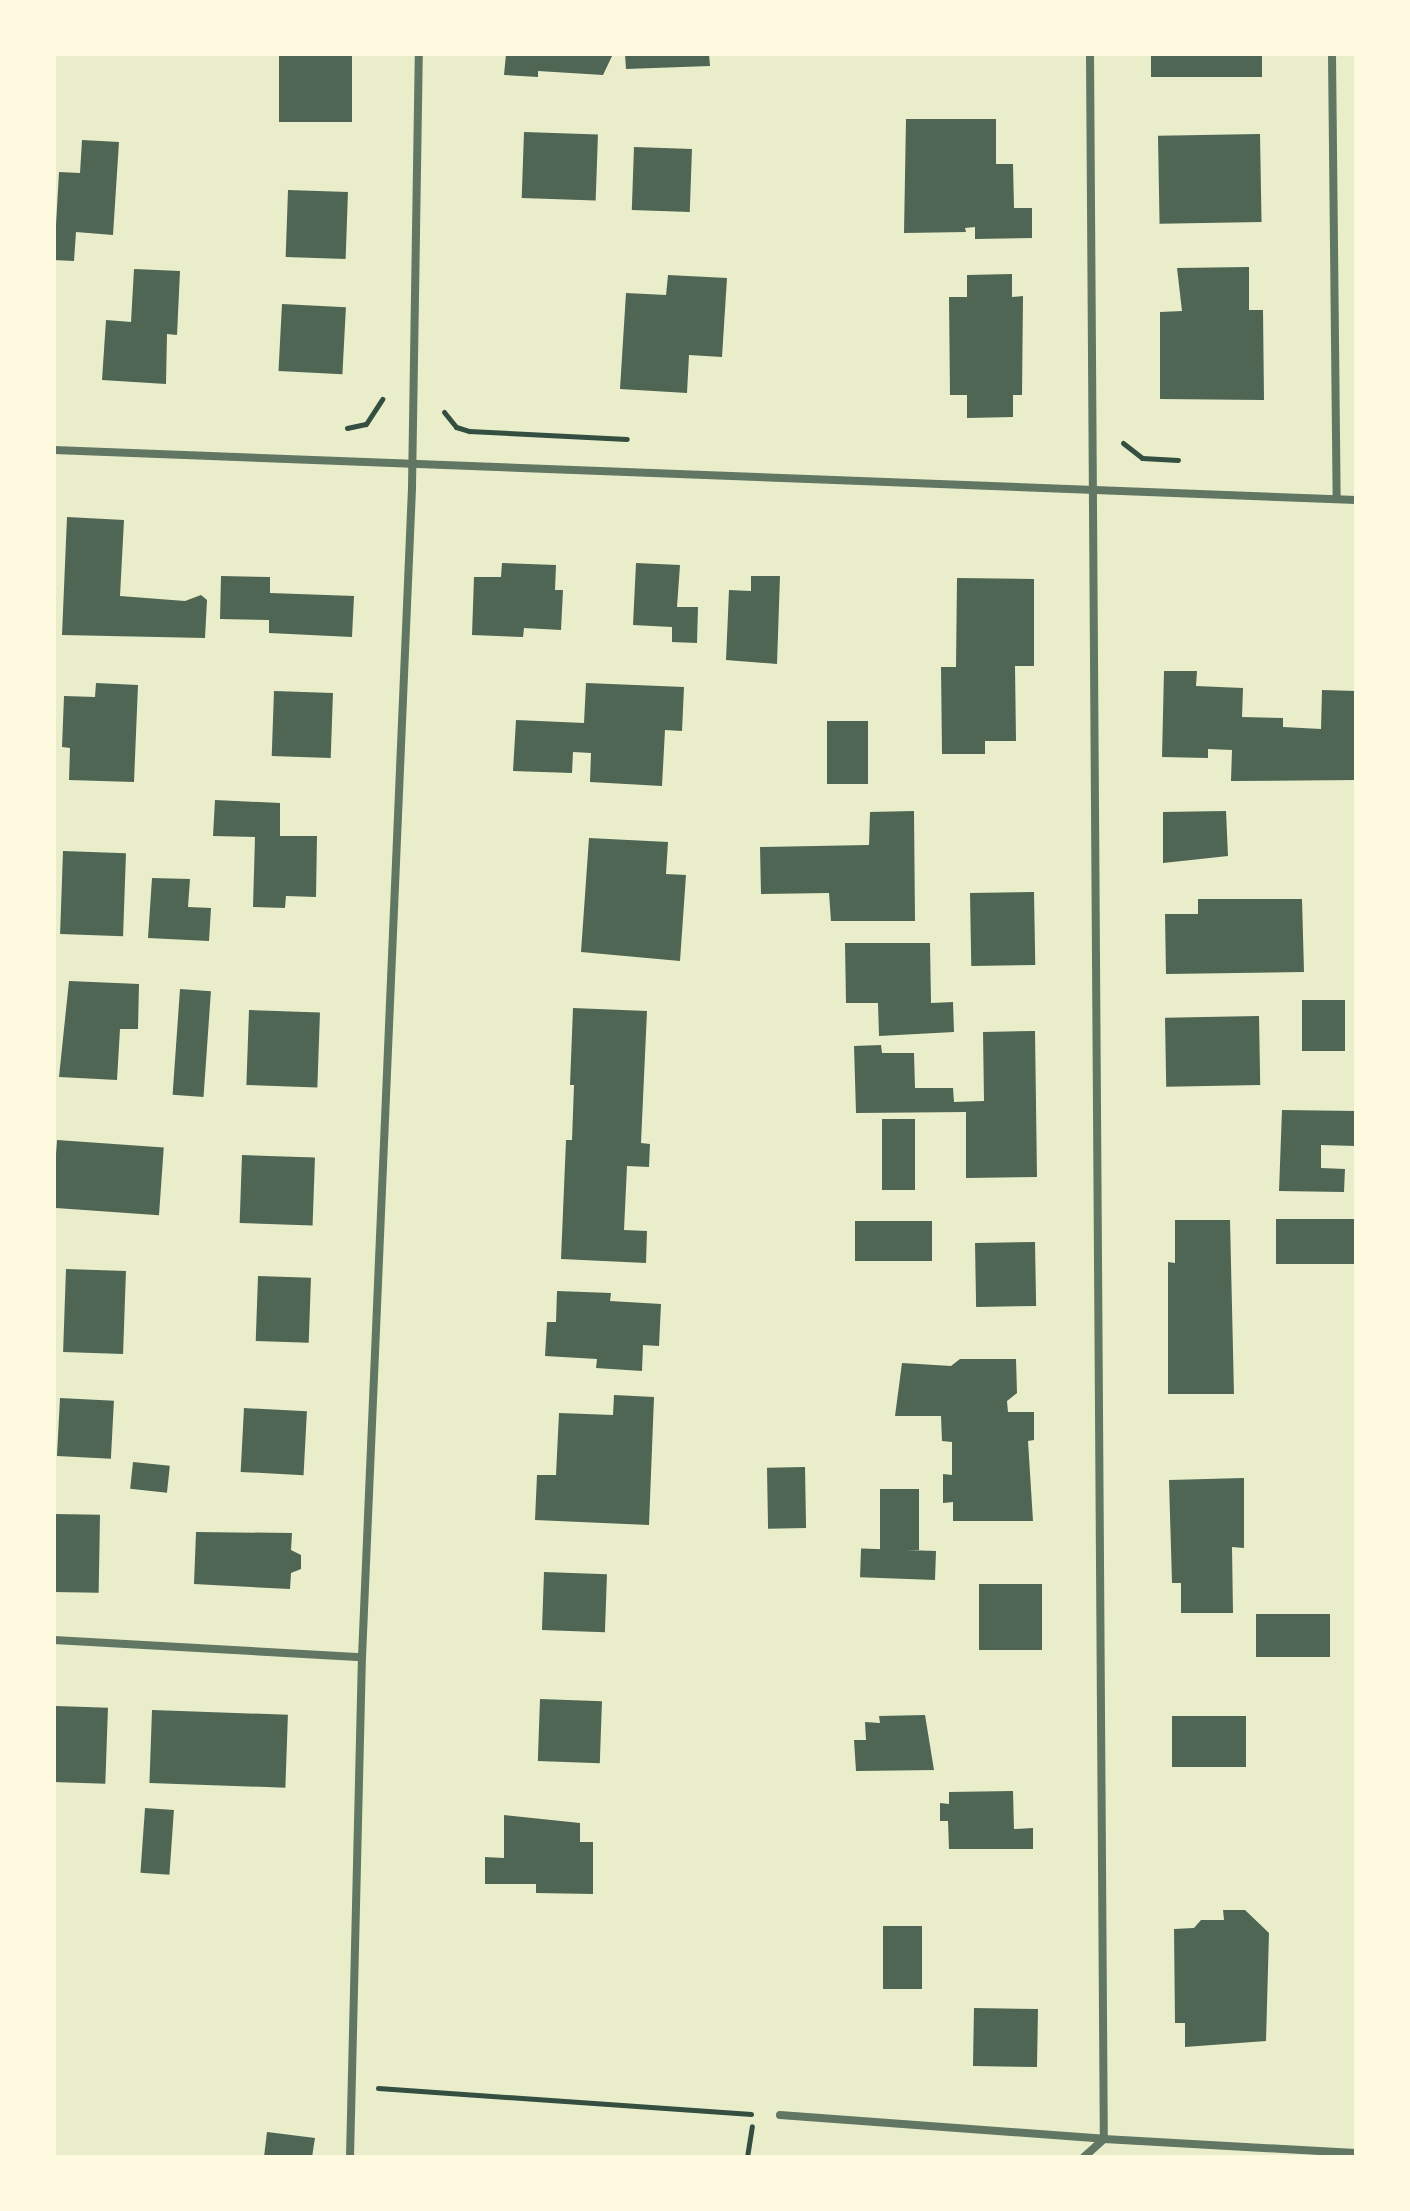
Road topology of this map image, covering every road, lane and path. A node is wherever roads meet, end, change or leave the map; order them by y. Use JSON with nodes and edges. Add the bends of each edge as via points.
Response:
{"nodes":[{"id":1,"x":419,"y":54,"type":"edge"},
{"id":2,"x":1090,"y":54,"type":"edge"},
{"id":3,"x":1332,"y":54,"type":"edge"},
{"id":4,"x":414,"y":399,"type":"junction"},
{"id":5,"x":331,"y":428,"type":"dead end"},
{"id":6,"x":469,"y":431,"type":"dead end"},
{"id":7,"x":1121,"y":436,"type":"dead end"},
{"id":8,"x":54,"y":450,"type":"edge"},
{"id":9,"x":1184,"y":461,"type":"dead end"},
{"id":10,"x":413,"y":462,"type":"junction"},
{"id":11,"x":1094,"y":487,"type":"junction"},
{"id":12,"x":1337,"y":499,"type":"junction"},
{"id":13,"x":1356,"y":500,"type":"edge"},
{"id":14,"x":54,"y":1640,"type":"edge"},
{"id":15,"x":362,"y":1657,"type":"junction"},
{"id":16,"x":353,"y":2086,"type":"junction"},
{"id":17,"x":754,"y":2114,"type":"junction"},
{"id":18,"x":780,"y":2115,"type":"joint"},
{"id":19,"x":1104,"y":2139,"type":"junction"},
{"id":20,"x":1356,"y":2153,"type":"edge"},
{"id":21,"x":350,"y":2157,"type":"edge"},
{"id":22,"x":747,"y":2157,"type":"edge"},
{"id":23,"x":1084,"y":2157,"type":"edge"}],
"edges":[{"from":1,"to":4,"type":"street"},
{"from":2,"to":11,"type":"street"},
{"from":3,"to":12,"type":"street"},
{"from":4,"to":5,"type":"path","via":[[382,397],[366,424]]},
{"from":4,"to":6,"type":"path","via":[[440,399],[449,421]]},
{"from":4,"to":10,"type":"street"},
{"from":7,"to":9,"type":"path","via":[[1124,446],[1142,458]]},
{"from":8,"to":10,"type":"street"},
{"from":10,"to":11,"type":"street"},
{"from":10,"to":15,"type":"street"},
{"from":11,"to":12,"type":"street"},
{"from":11,"to":19,"type":"street"},
{"from":12,"to":13,"type":"street"},
{"from":14,"to":15,"type":"street"},
{"from":15,"to":16,"type":"street"},
{"from":16,"to":17,"type":"path"},
{"from":16,"to":21,"type":"street"},
{"from":17,"to":18,"type":"path"},
{"from":17,"to":22,"type":"path"},
{"from":18,"to":19,"type":"street"},
{"from":19,"to":20,"type":"street"},
{"from":19,"to":23,"type":"street"}]}
